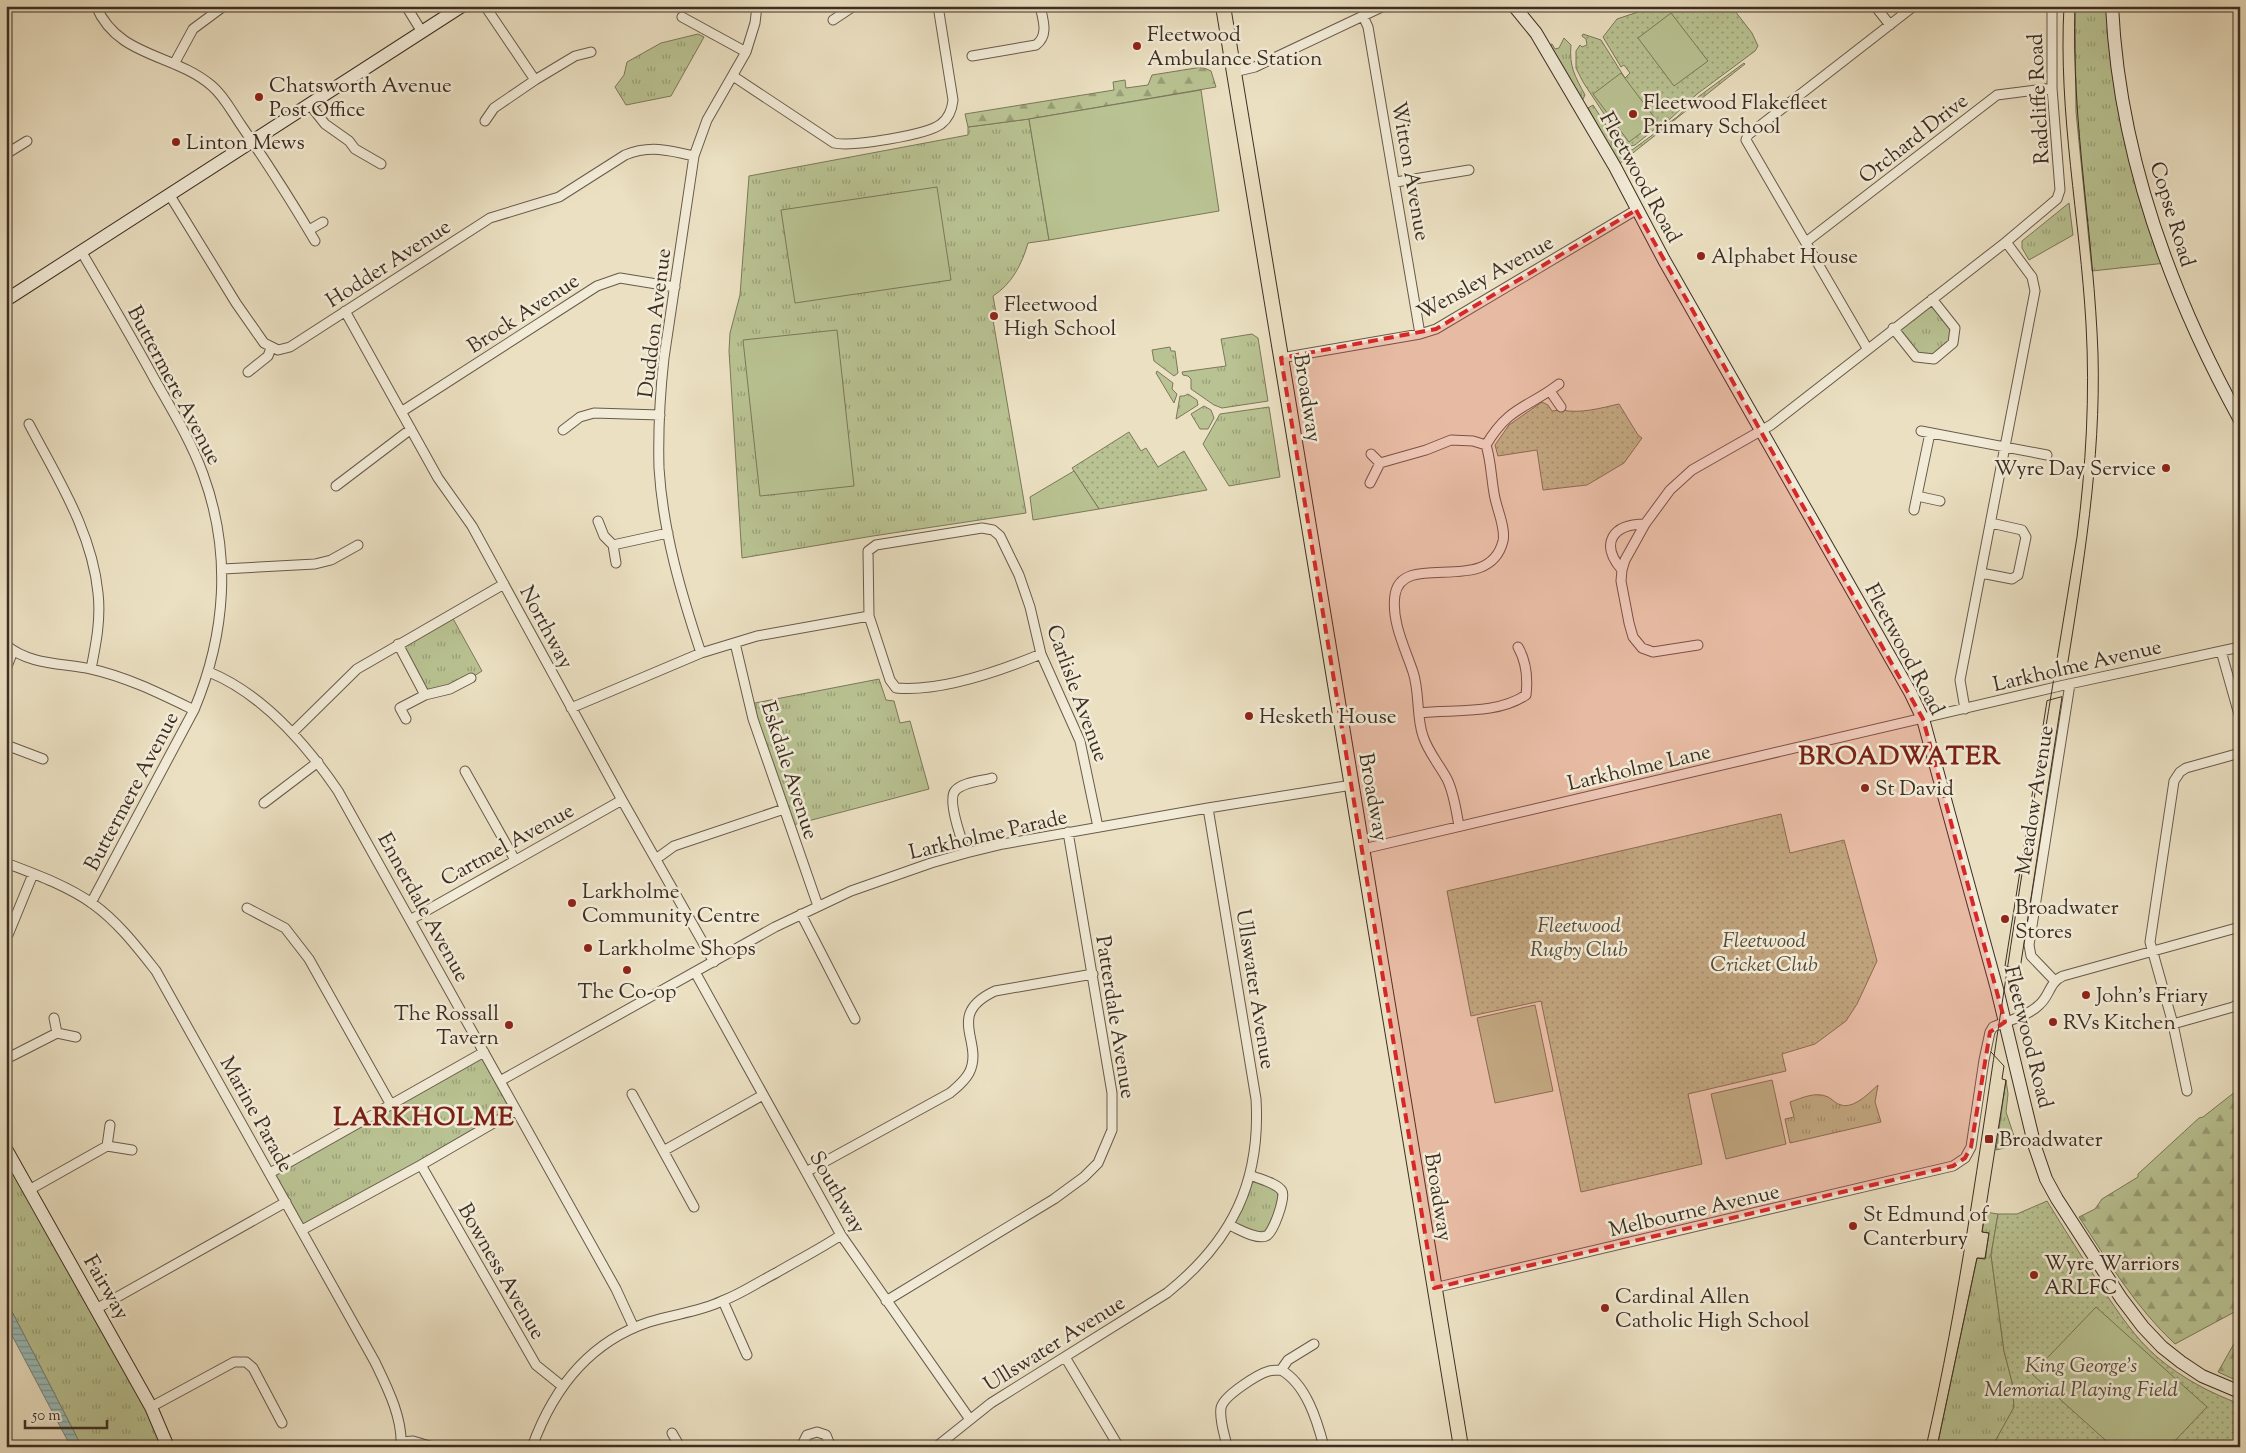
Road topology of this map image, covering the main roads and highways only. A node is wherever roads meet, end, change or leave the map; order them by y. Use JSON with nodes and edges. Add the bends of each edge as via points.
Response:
{"nodes":[{"id":1,"x":1223,"y":6,"type":"edge"},
{"id":2,"x":1460,"y":1447,"type":"edge"}],
"edges":[{"from":1,"to":2,"type":"main road","name":"Broadway"}]}
